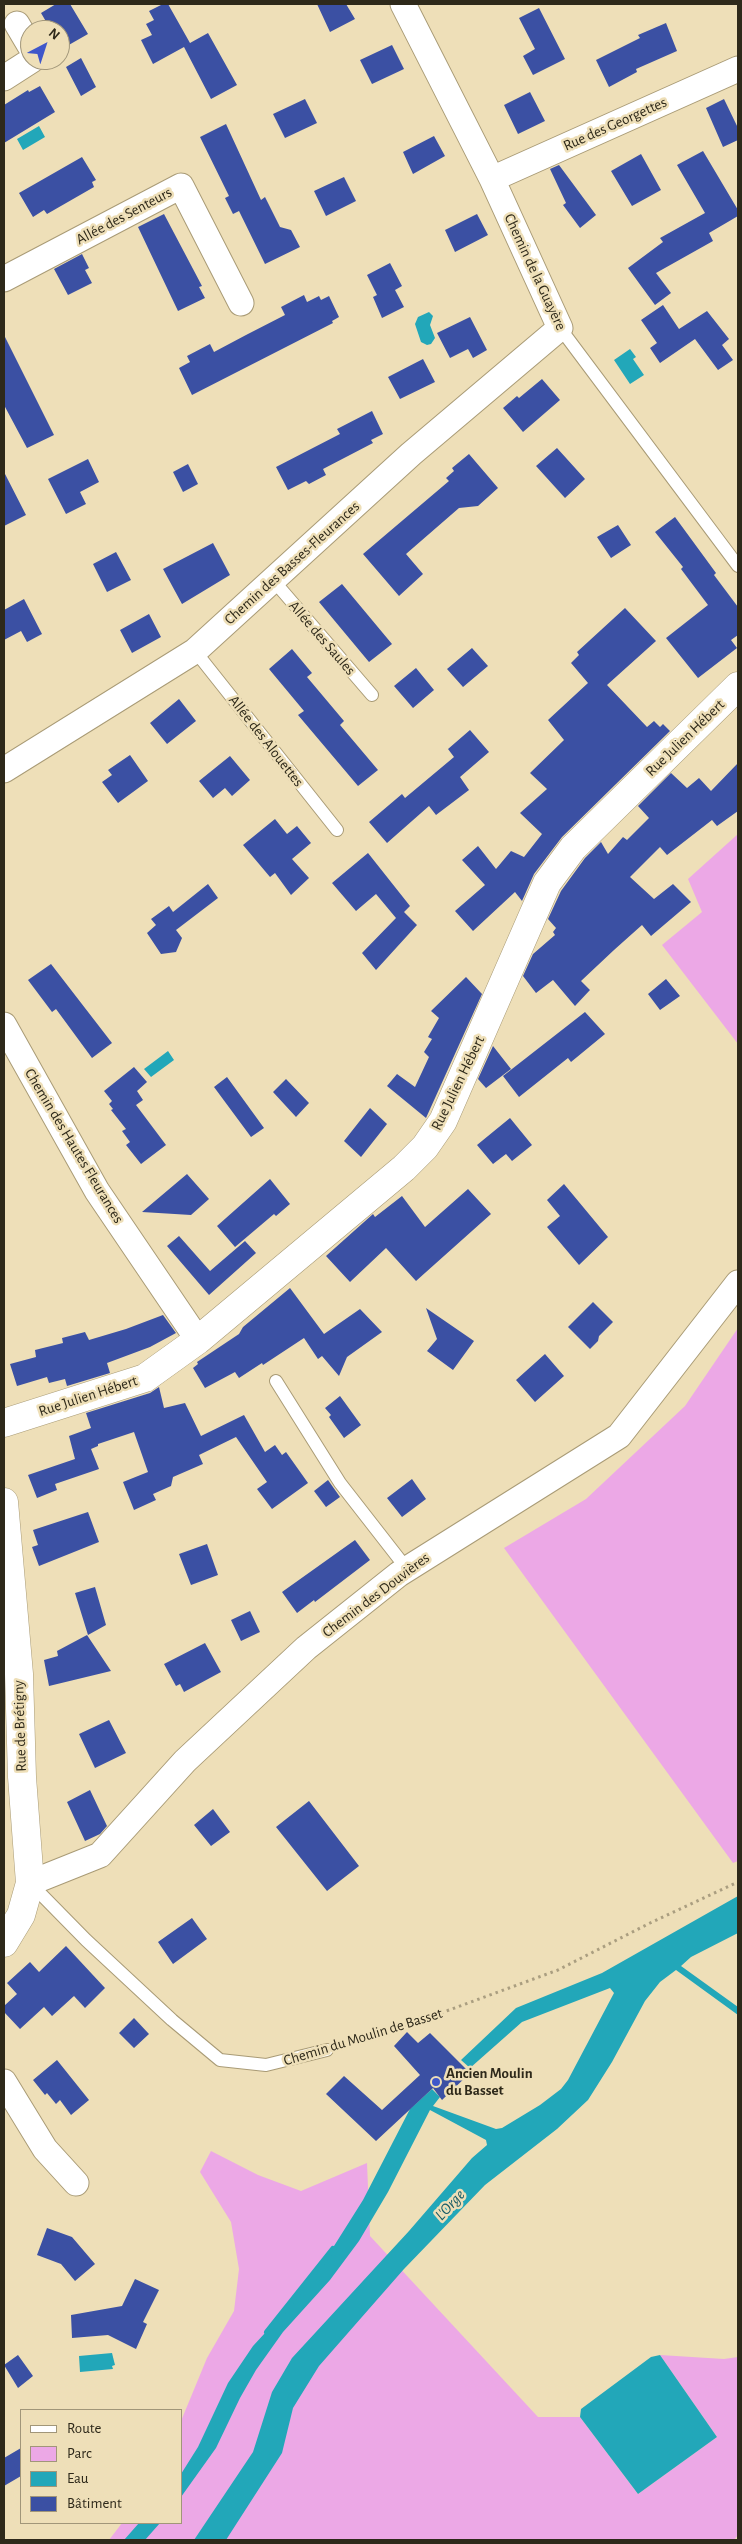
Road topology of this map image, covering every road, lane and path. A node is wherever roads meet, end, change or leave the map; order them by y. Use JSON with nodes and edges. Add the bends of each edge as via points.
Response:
{"nodes":[{"id":1,"x":404,"y":4,"type":"edge"},
{"id":2,"x":17,"y":24,"type":"dead end"},
{"id":3,"x":20,"y":29,"type":"edge"},
{"id":4,"x":20,"y":68,"type":"edge"},
{"id":5,"x":738,"y":68,"type":"edge"},
{"id":6,"x":4,"y":78,"type":"edge"},
{"id":7,"x":492,"y":179,"type":"junction"},
{"id":8,"x":4,"y":279,"type":"edge"},
{"id":9,"x":241,"y":304,"type":"dead end"},
{"id":10,"x":560,"y":328,"type":"junction"},
{"id":11,"x":738,"y":566,"type":"edge"},
{"id":12,"x":273,"y":580,"type":"junction"},
{"id":13,"x":195,"y":651,"type":"junction"},
{"id":14,"x":738,"y":686,"type":"edge"},
{"id":15,"x":372,"y":695,"type":"dead end"},
{"id":16,"x":4,"y":770,"type":"edge"},
{"id":17,"x":337,"y":830,"type":"dead end"},
{"id":18,"x":4,"y":1025,"type":"edge"},
{"id":19,"x":738,"y":1283,"type":"edge"},
{"id":20,"x":198,"y":1340,"type":"junction"},
{"id":21,"x":276,"y":1381,"type":"dead end"},
{"id":22,"x":4,"y":1423,"type":"edge"},
{"id":23,"x":4,"y":1502,"type":"edge"},
{"id":24,"x":407,"y":1569,"type":"junction"},
{"id":25,"x":738,"y":1882,"type":"edge"},
{"id":26,"x":30,"y":1883,"type":"junction"},
{"id":27,"x":4,"y":1943,"type":"edge"},
{"id":28,"x":327,"y":2050,"type":"joint"},
{"id":29,"x":4,"y":2082,"type":"edge"},
{"id":30,"x":76,"y":2183,"type":"dead end"}],
"edges":[{"from":1,"to":7,"type":"street","name":"Chemin de la Guayère"},
{"from":2,"to":3,"type":"street"},
{"from":4,"to":6,"type":"street"},
{"from":5,"to":7,"type":"street","name":"Rue des Georgettes"},
{"from":7,"to":10,"type":"street","name":"Chemin de la Guayère"},
{"from":8,"to":9,"type":"street","name":"Allée des Senteurs","via":[[181,186]]},
{"from":10,"to":11,"type":"lane","name":"Chemin de la Guayère"},
{"from":10,"to":12,"type":"street","name":"Chemin des Basses-Fleurances","via":[[411,454]]},
{"from":12,"to":13,"type":"street","name":"Chemin des Basses-Fleurances"},
{"from":12,"to":15,"type":"lane","name":"Allée des Saules"},
{"from":13,"to":16,"type":"street","name":"Chemin des Basses-Fleurances"},
{"from":13,"to":17,"type":"lane","name":"Allée des Alouettes"},
{"from":14,"to":20,"type":"street","name":"Rue Julien Hébert","via":[[573,848],[547,883],[461,1083],[443,1121],[425,1147]]},
{"from":18,"to":20,"type":"street","name":"Chemin des Hautes Fleurances","via":[[97,1191]]},
{"from":19,"to":24,"type":"street","name":"Chemin des Douvières","via":[[619,1436]]},
{"from":20,"to":22,"type":"street","name":"Rue Julien Hébert","via":[[145,1378]]},
{"from":21,"to":24,"type":"lane","via":[[340,1483]]},
{"from":23,"to":26,"type":"street","name":"Rue de Brétigny","via":[[19,1674]]},
{"from":24,"to":26,"type":"street","name":"Chemin des Douvières","via":[[299,1655],[185,1761],[100,1855]]},
{"from":25,"to":28,"type":"path","name":"Chemin du Moulin de Basset","via":[[558,1970],[392,2031]]},
{"from":26,"to":27,"type":"street","name":"Rue de Brétigny","via":[[21,1915]]},
{"from":26,"to":28,"type":"lane","name":"Chemin du Moulin de Basset","via":[[151,2000],[220,2060],[266,2065]]},
{"from":29,"to":30,"type":"street","via":[[45,2150]]}]}
